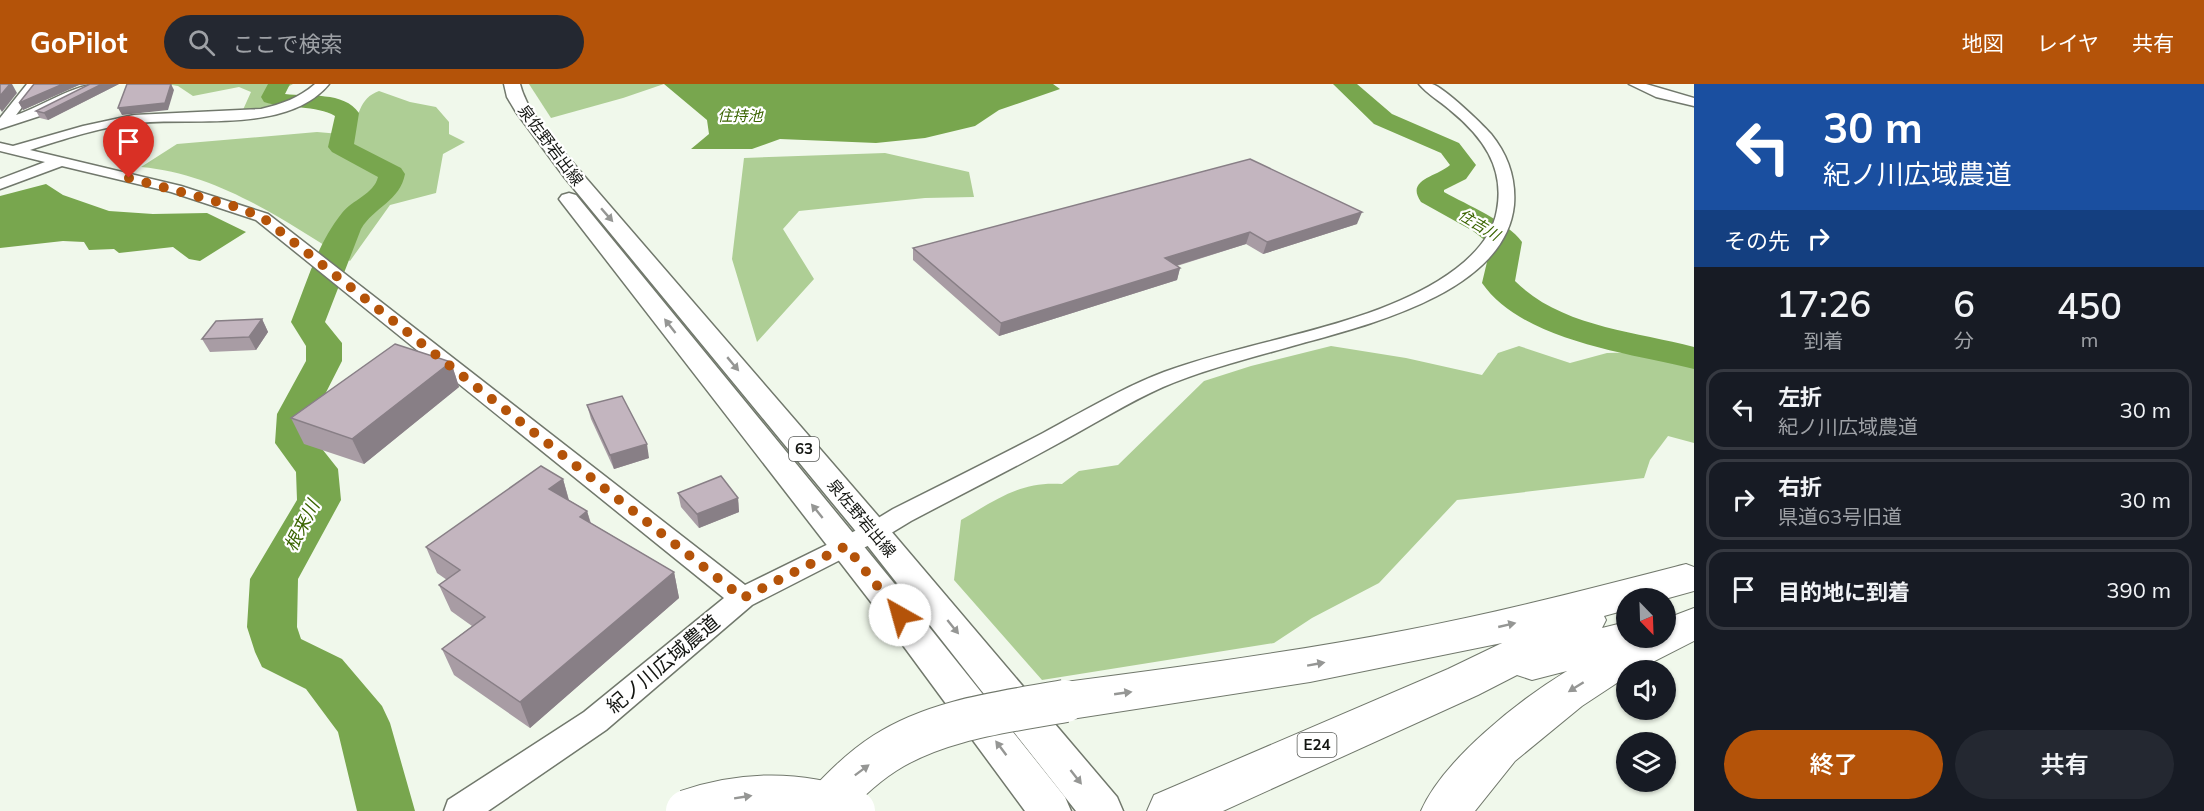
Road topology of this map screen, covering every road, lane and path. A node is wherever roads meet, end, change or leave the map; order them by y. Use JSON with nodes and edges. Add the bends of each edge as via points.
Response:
{"nodes":[{"id":1,"x":34,"y":84,"type":"edge"},
{"id":2,"x":96,"y":84,"type":"edge"},
{"id":3,"x":323,"y":84,"type":"edge"},
{"id":4,"x":495,"y":84,"type":"edge"},
{"id":5,"x":513,"y":84,"type":"edge"},
{"id":6,"x":1425,"y":84,"type":"edge"},
{"id":7,"x":1635,"y":84,"type":"edge"},
{"id":8,"x":1659,"y":84,"type":"edge"},
{"id":9,"x":1684,"y":86,"type":"dead end"},
{"id":10,"x":1694,"y":102,"type":"edge"},
{"id":11,"x":0,"y":125,"type":"edge"},
{"id":12,"x":5,"y":149,"type":"edge"},
{"id":13,"x":59,"y":162,"type":"junction"},
{"id":14,"x":0,"y":184,"type":"edge"},
{"id":15,"x":874,"y":532,"type":"junction"},
{"id":16,"x":846,"y":546,"type":"junction"},
{"id":17,"x":1690,"y":578,"type":"edge"},
{"id":18,"x":1662,"y":588,"type":"edge"},
{"id":19,"x":743,"y":598,"type":"junction"},
{"id":20,"x":1616,"y":606,"type":"edge"},
{"id":21,"x":1694,"y":622,"type":"edge"},
{"id":22,"x":1676,"y":625,"type":"edge"},
{"id":23,"x":1676,"y":631,"type":"edge"},
{"id":24,"x":1616,"y":641,"type":"edge"},
{"id":25,"x":1642,"y":648,"type":"edge"},
{"id":26,"x":1463,"y":682,"type":"junction"},
{"id":27,"x":467,"y":807,"type":"edge"},
{"id":28,"x":687,"y":811,"type":"edge"},
{"id":29,"x":820,"y":811,"type":"edge"},
{"id":30,"x":854,"y":811,"type":"edge"},
{"id":31,"x":1050,"y":811,"type":"edge"},
{"id":32,"x":1102,"y":811,"type":"edge"},
{"id":33,"x":1171,"y":811,"type":"edge"},
{"id":34,"x":1445,"y":811,"type":"edge"}],
"edges":[{"from":1,"to":11,"type":"street"},
{"from":2,"to":11,"type":"street","via":[[41,111]]},
{"from":3,"to":12,"type":"street","via":[[284,110],[133,119]]},
{"from":16,"to":4,"type":"main road","name":"泉佐野岩出線","number":"63","one_way":true,"via":[[506,118]]},
{"from":5,"to":15,"type":"main road","name":"泉佐野岩出線","number":"63","one_way":true,"via":[[524,112],[572,174]]},
{"from":6,"to":15,"type":"street","name":"紀ノ川広域農道","via":[[1483,133],[1507,175],[1509,199],[1499,231],[1476,264],[1429,294],[1388,312],[1166,379]]},
{"from":7,"to":10,"type":"street"},
{"from":8,"to":9,"type":"street"},
{"from":12,"to":13,"type":"street"},
{"from":13,"to":14,"type":"street"},
{"from":13,"to":19,"type":"street","via":[[176,189],[262,217]]},
{"from":15,"to":16,"type":"street","name":"紀ノ川広域農道"},
{"from":15,"to":32,"type":"main road","name":"泉佐野岩出線","number":"63","one_way":true},
{"from":16,"to":19,"type":"street","name":"紀ノ川広域農道"},
{"from":31,"to":16,"type":"main road","name":"泉佐野岩出線","number":"63","one_way":true},
{"from":17,"to":18,"type":"highway"},
{"from":29,"to":17,"type":"highway","one_way":true,"bridge":true,"via":[[850,779],[886,752],[968,719],[1381,652],[1522,622]]},
{"from":19,"to":27,"type":"street","name":"紀ノ川広域農道","via":[[595,720]]},
{"from":20,"to":26,"type":"highway","number":"E24"},
{"from":21,"to":22,"type":"highway"},
{"from":21,"to":23,"type":"highway"},
{"from":24,"to":26,"type":"highway","number":"E24"},
{"from":25,"to":34,"type":"highway","one_way":true,"via":[[1567,693],[1499,747]]},
{"from":26,"to":33,"type":"highway","number":"E24"},
{"from":28,"to":30,"type":"highway","one_way":true,"bridge":true,"via":[[749,796],[796,796]]}]}
